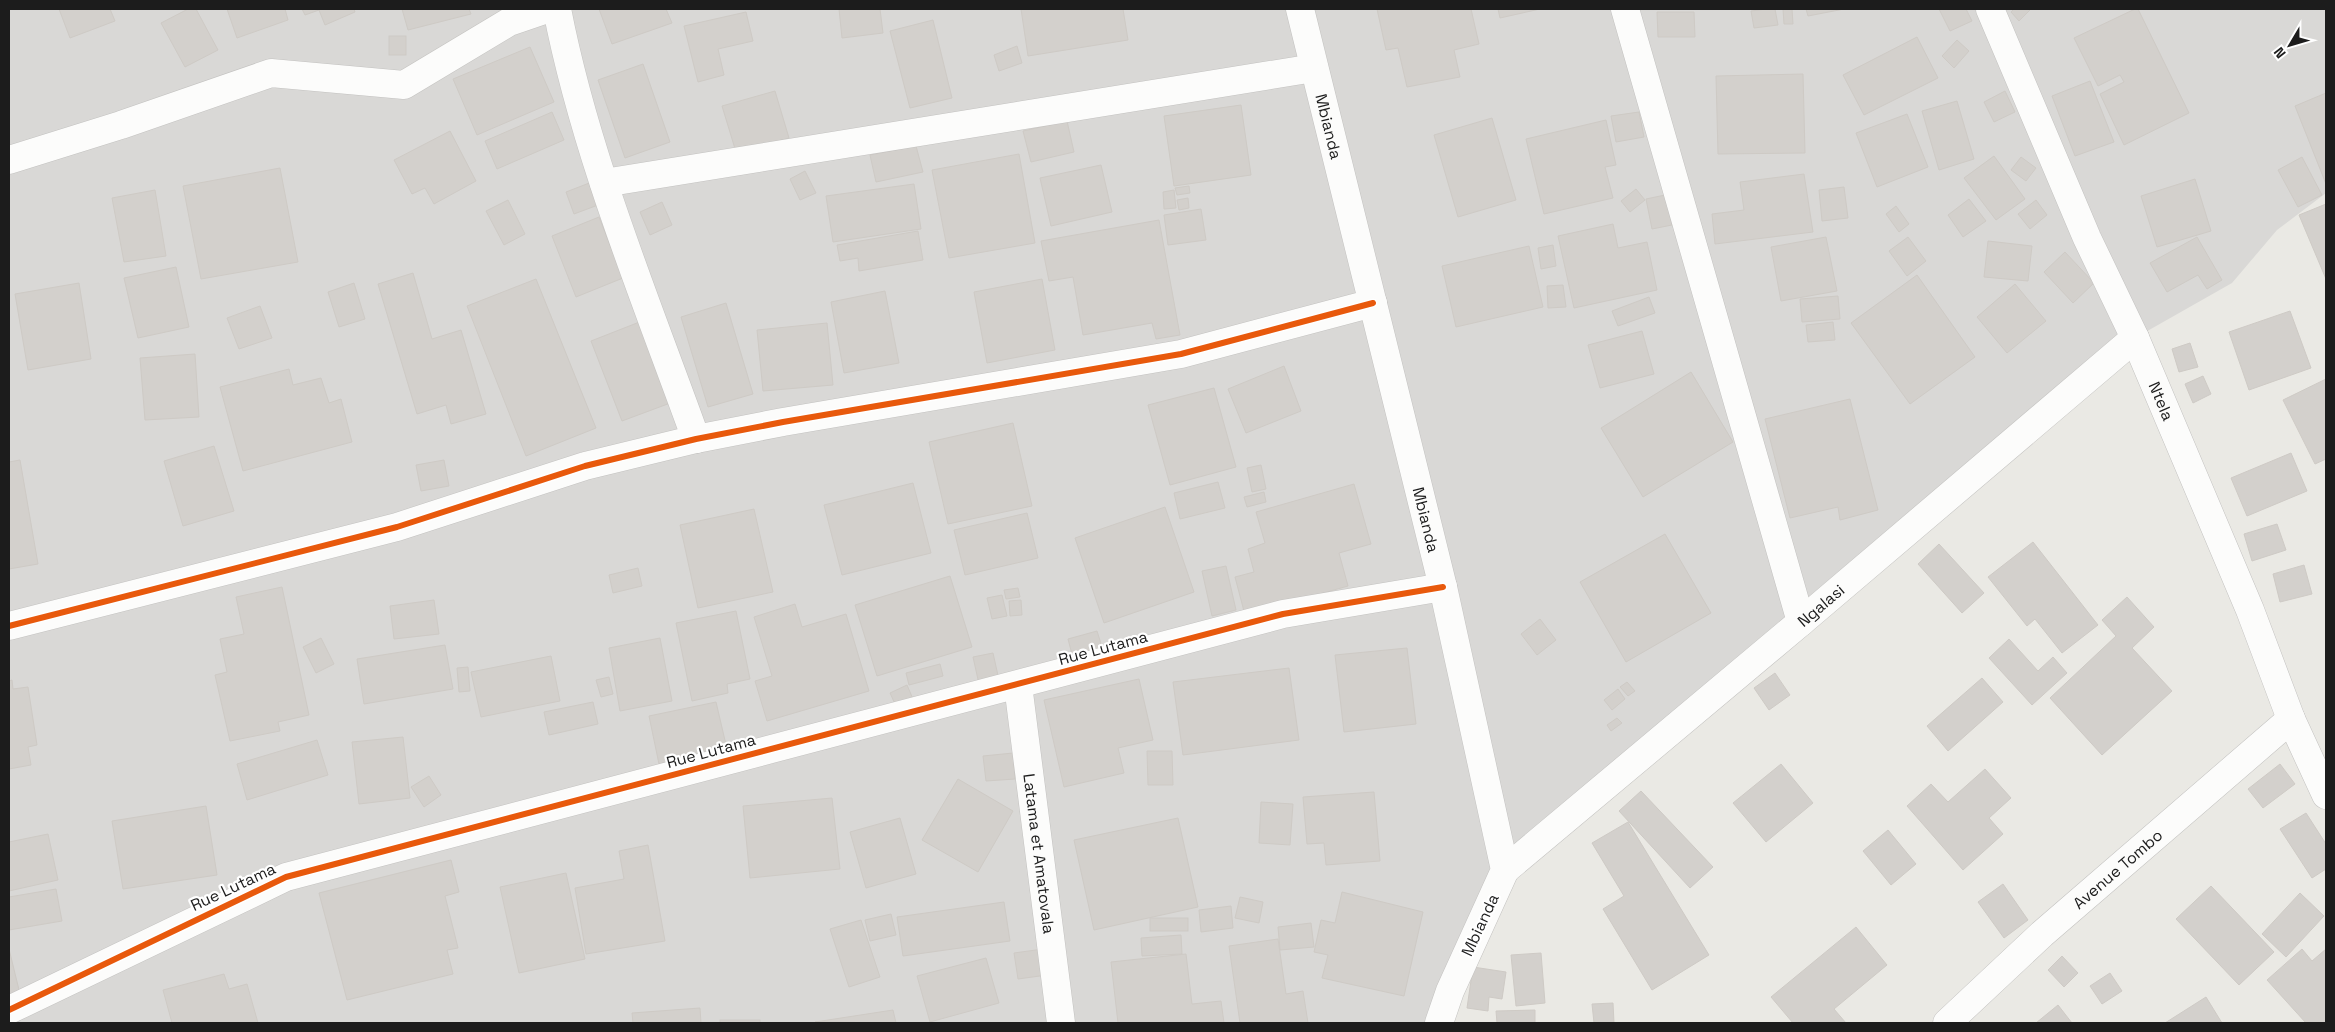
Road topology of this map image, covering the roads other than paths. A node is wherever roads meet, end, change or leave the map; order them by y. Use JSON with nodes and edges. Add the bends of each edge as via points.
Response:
{"nodes":[{"id":1,"x":547,"y":9,"type":"edge"},
{"id":2,"x":557,"y":9,"type":"edge"},
{"id":3,"x":1300,"y":9,"type":"edge"},
{"id":4,"x":1626,"y":9,"type":"edge"},
{"id":5,"x":1990,"y":9,"type":"edge"},
{"id":6,"x":1314,"y":68,"type":"junction"},
{"id":7,"x":9,"y":160,"type":"edge"},
{"id":8,"x":604,"y":183,"type":"junction"},
{"id":9,"x":1373,"y":303,"type":"junction"},
{"id":10,"x":2134,"y":338,"type":"junction"},
{"id":11,"x":696,"y":439,"type":"junction"},
{"id":12,"x":1443,"y":586,"type":"junction"},
{"id":13,"x":1801,"y":622,"type":"junction"},
{"id":14,"x":9,"y":626,"type":"edge"},
{"id":15,"x":1018,"y":685,"type":"junction"},
{"id":16,"x":2291,"y":719,"type":"junction"},
{"id":17,"x":2326,"y":796,"type":"edge"},
{"id":18,"x":1505,"y":870,"type":"junction"},
{"id":19,"x":9,"y":1010,"type":"edge"},
{"id":20,"x":1061,"y":1023,"type":"edge"},
{"id":21,"x":1439,"y":1023,"type":"edge"},
{"id":22,"x":1947,"y":1023,"type":"edge"}],
"edges":[{"from":1,"to":7,"type":"street","via":[[509,22],[404,85],[271,73]]},
{"from":2,"to":8,"type":"street"},
{"from":3,"to":6,"type":"street","name":"Mbianda"},
{"from":4,"to":13,"type":"street"},
{"from":5,"to":10,"type":"street","name":"Ntela","via":[[2087,238]]},
{"from":6,"to":8,"type":"street"},
{"from":6,"to":9,"type":"street","name":"Mbianda"},
{"from":8,"to":11,"type":"street"},
{"from":9,"to":11,"type":"street","via":[[1181,354]]},
{"from":9,"to":12,"type":"street","name":"Mbianda"},
{"from":10,"to":13,"type":"street","name":"Ngalasi"},
{"from":10,"to":16,"type":"street","name":"Ntela","via":[[2250,610]]},
{"from":11,"to":14,"type":"street","via":[[585,466],[396,527]]},
{"from":12,"to":15,"type":"street","name":"Rue Lutama","via":[[1283,614]]},
{"from":12,"to":18,"type":"street","name":"Mbianda"},
{"from":13,"to":18,"type":"street","name":"Ngalasi"},
{"from":15,"to":19,"type":"street","name":"Rue Lutama","via":[[286,877]]},
{"from":15,"to":20,"type":"street","name":"Latama et Amatovala"},
{"from":16,"to":17,"type":"street","name":"Ntela"},
{"from":16,"to":22,"type":"street","name":"Avenue Tombo","via":[[2042,934]]},
{"from":18,"to":21,"type":"street","name":"Mbianda","via":[[1450,991]]}]}
